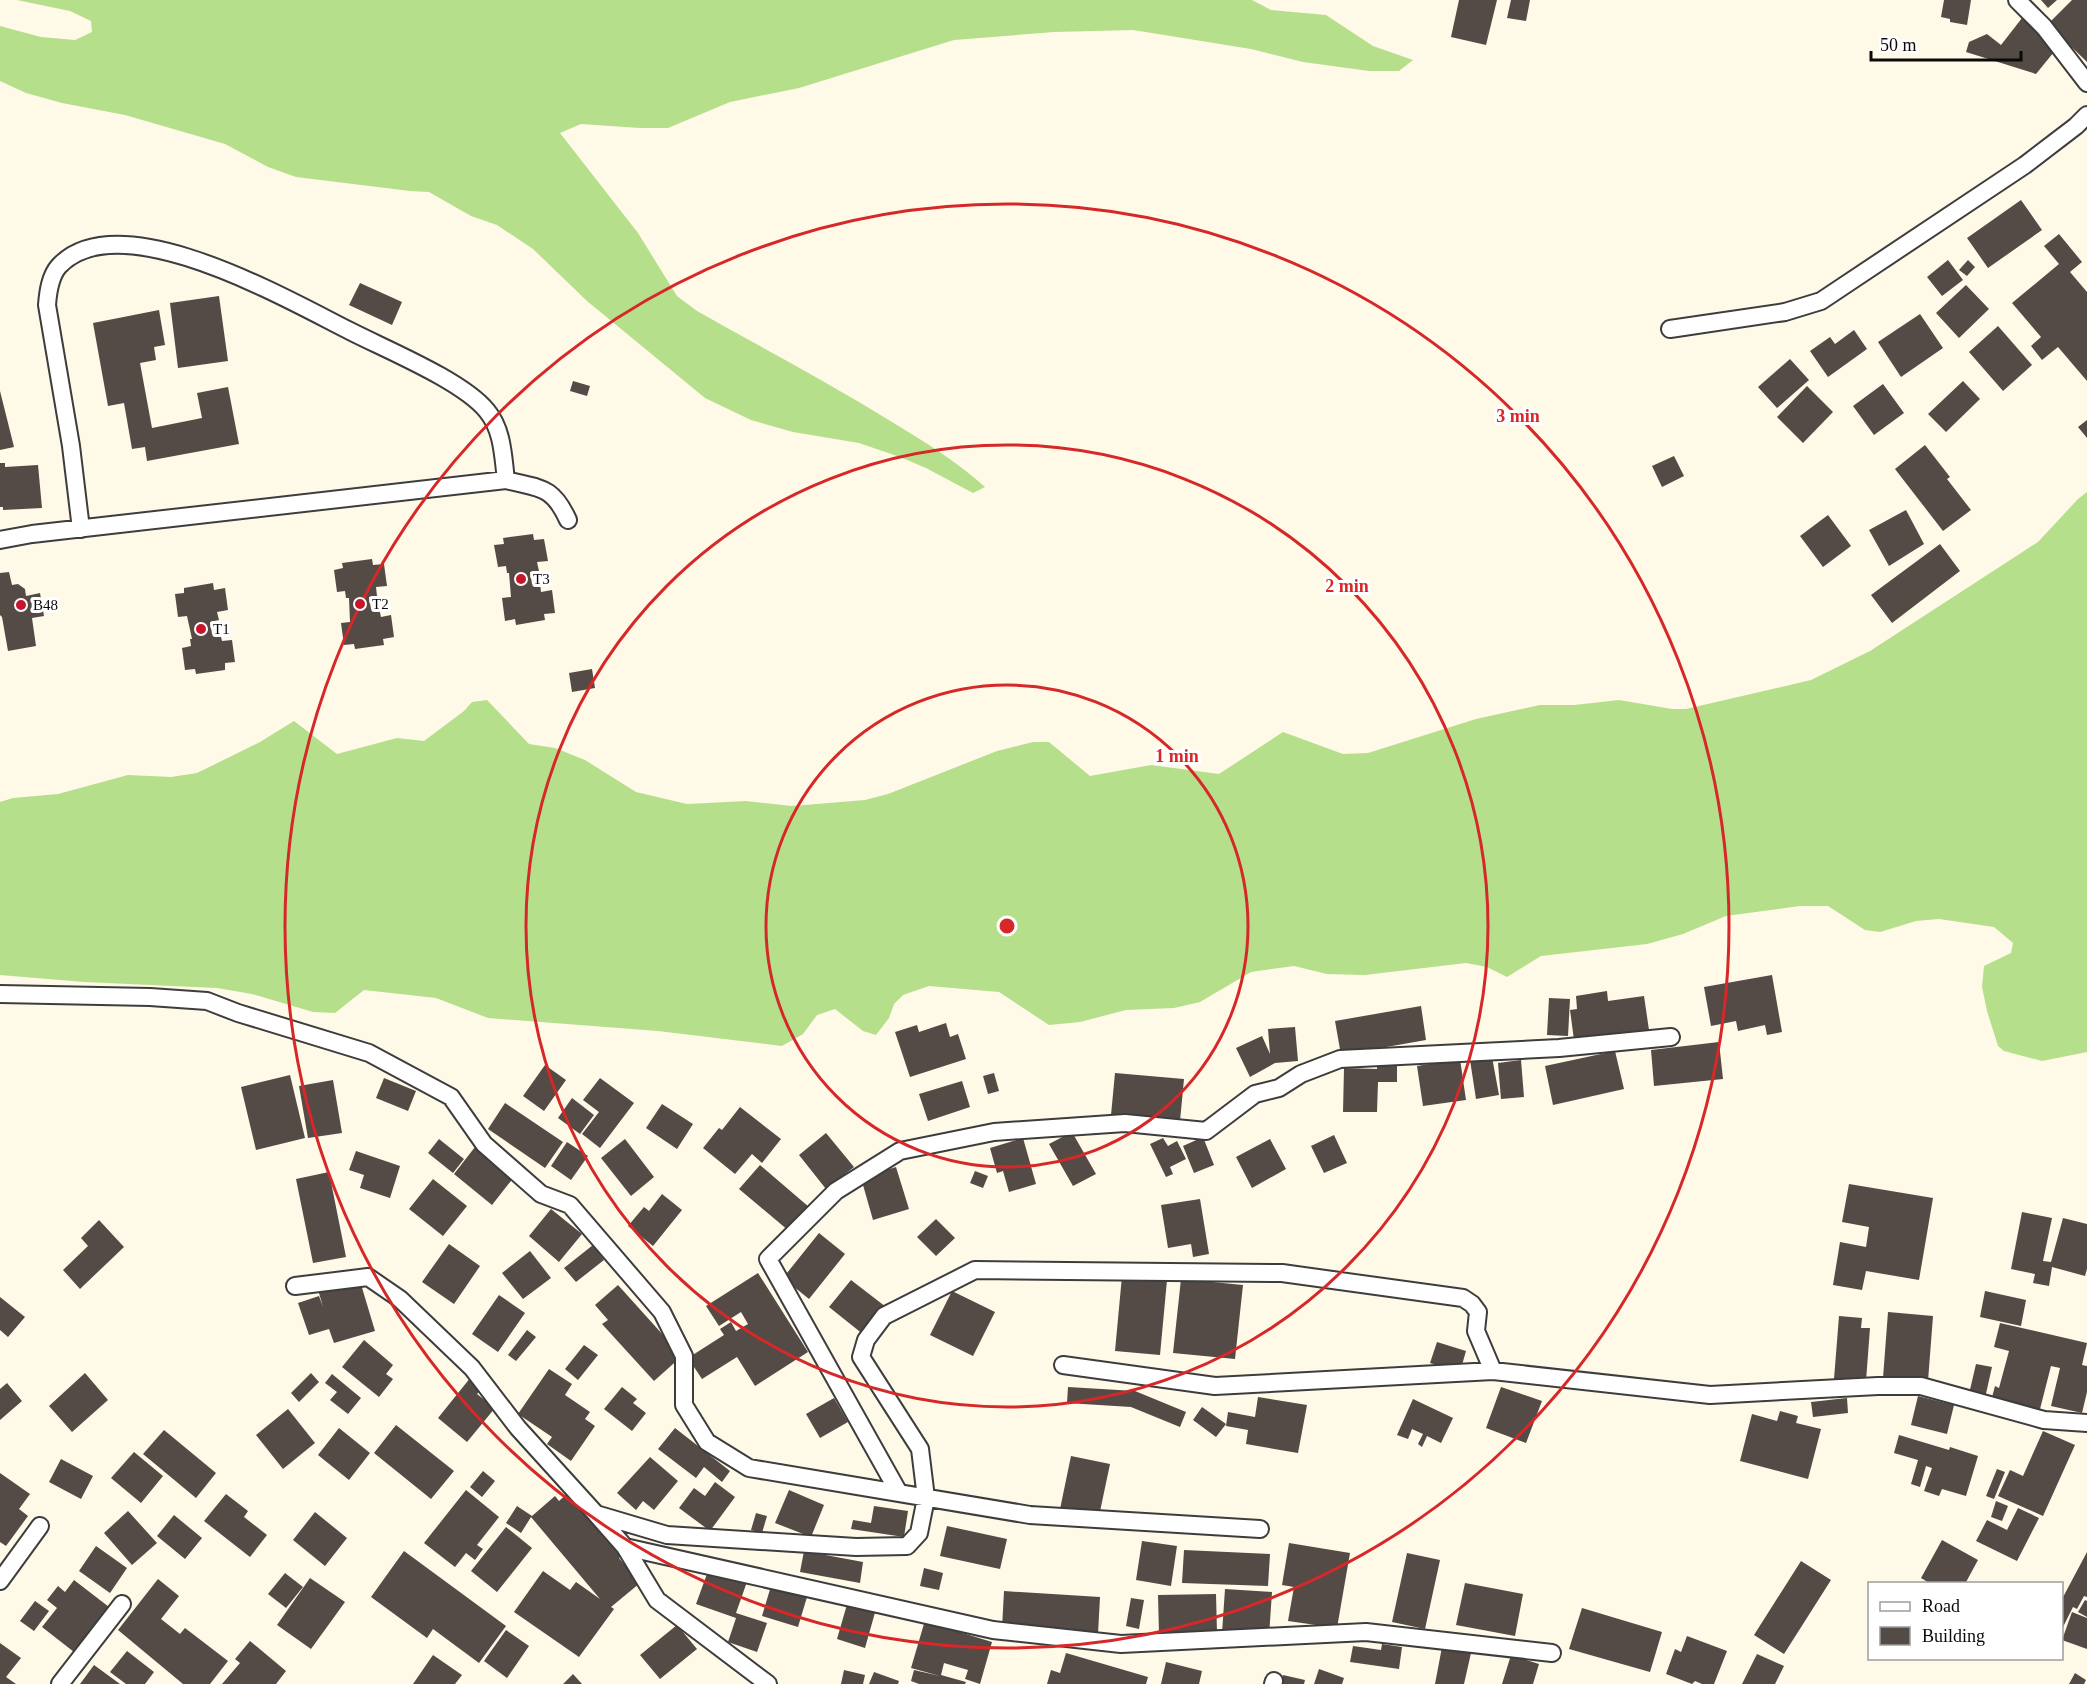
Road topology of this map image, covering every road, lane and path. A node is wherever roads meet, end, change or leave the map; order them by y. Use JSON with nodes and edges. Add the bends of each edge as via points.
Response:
{"nodes":[{"id":1,"x":2017,"y":0,"type":"edge"},
{"id":2,"x":2087,"y":83,"type":"edge"},
{"id":3,"x":2087,"y":115,"type":"edge"},
{"id":4,"x":1670,"y":329,"type":"dead end"},
{"id":5,"x":506,"y":480,"type":"junction"},
{"id":6,"x":568,"y":520,"type":"dead end"},
{"id":7,"x":81,"y":529,"type":"junction"},
{"id":8,"x":0,"y":540,"type":"edge"},
{"id":9,"x":0,"y":994,"type":"edge"},
{"id":10,"x":1671,"y":1037,"type":"dead end"},
{"id":11,"x":295,"y":1286,"type":"dead end"},
{"id":12,"x":1063,"y":1365,"type":"dead end"},
{"id":13,"x":1493,"y":1371,"type":"junction"},
{"id":14,"x":2087,"y":1423,"type":"edge"},
{"id":15,"x":899,"y":1493,"type":"junction"},
{"id":16,"x":926,"y":1498,"type":"junction"},
{"id":17,"x":596,"y":1514,"type":"junction"},
{"id":18,"x":40,"y":1526,"type":"dead end"},
{"id":19,"x":1260,"y":1529,"type":"dead end"},
{"id":20,"x":625,"y":1547,"type":"junction"},
{"id":21,"x":0,"y":1581,"type":"edge"},
{"id":22,"x":122,"y":1604,"type":"dead end"},
{"id":23,"x":1552,"y":1653,"type":"dead end"},
{"id":24,"x":60,"y":1684,"type":"edge"},
{"id":25,"x":768,"y":1684,"type":"edge"}],
"edges":[{"from":1,"to":2,"type":"street","via":[[2044,27]]},
{"from":3,"to":4,"type":"street","via":[[2025,165],[1821,301],[1785,312]]},
{"from":5,"to":6,"type":"street","via":[[548,492],[560,503]]},
{"from":5,"to":7,"type":"street"},
{"from":5,"to":7,"type":"street","via":[[501,435],[488,411],[438,376],[206,263],[177,253],[124,244],[94,246],[58,267],[49,286],[47,305]]},
{"from":7,"to":8,"type":"street"},
{"from":9,"to":15,"type":"street","via":[[207,1001],[369,1053],[451,1097],[484,1144],[541,1194],[570,1205],[662,1312],[684,1356],[684,1405],[707,1442],[749,1468]]},
{"from":10,"to":15,"type":"street","via":[[1559,1048],[1340,1059],[1301,1074],[1279,1088],[1255,1094],[1206,1131],[1101,1124],[994,1132],[900,1151],[836,1191],[768,1259]]},
{"from":11,"to":17,"type":"street","via":[[368,1277],[400,1299],[472,1368],[518,1428]]},
{"from":12,"to":13,"type":"street","via":[[1215,1386]]},
{"from":13,"to":14,"type":"street","via":[[1710,1395],[1921,1386],[2044,1420]]},
{"from":13,"to":16,"type":"street","via":[[1476,1330],[1479,1312],[1463,1298],[1282,1273],[975,1270],[884,1316],[866,1340],[861,1357],[920,1449]]},
{"from":15,"to":16,"type":"street"},
{"from":16,"to":17,"type":"street","via":[[919,1533],[907,1546],[856,1547],[667,1535]]},
{"from":16,"to":19,"type":"street","via":[[1030,1515]]},
{"from":17,"to":20,"type":"street"},
{"from":18,"to":21,"type":"street"},
{"from":20,"to":23,"type":"street","via":[[993,1630],[1120,1644],[1366,1632]]},
{"from":20,"to":25,"type":"street","via":[[657,1600]]},
{"from":22,"to":24,"type":"street"}]}
